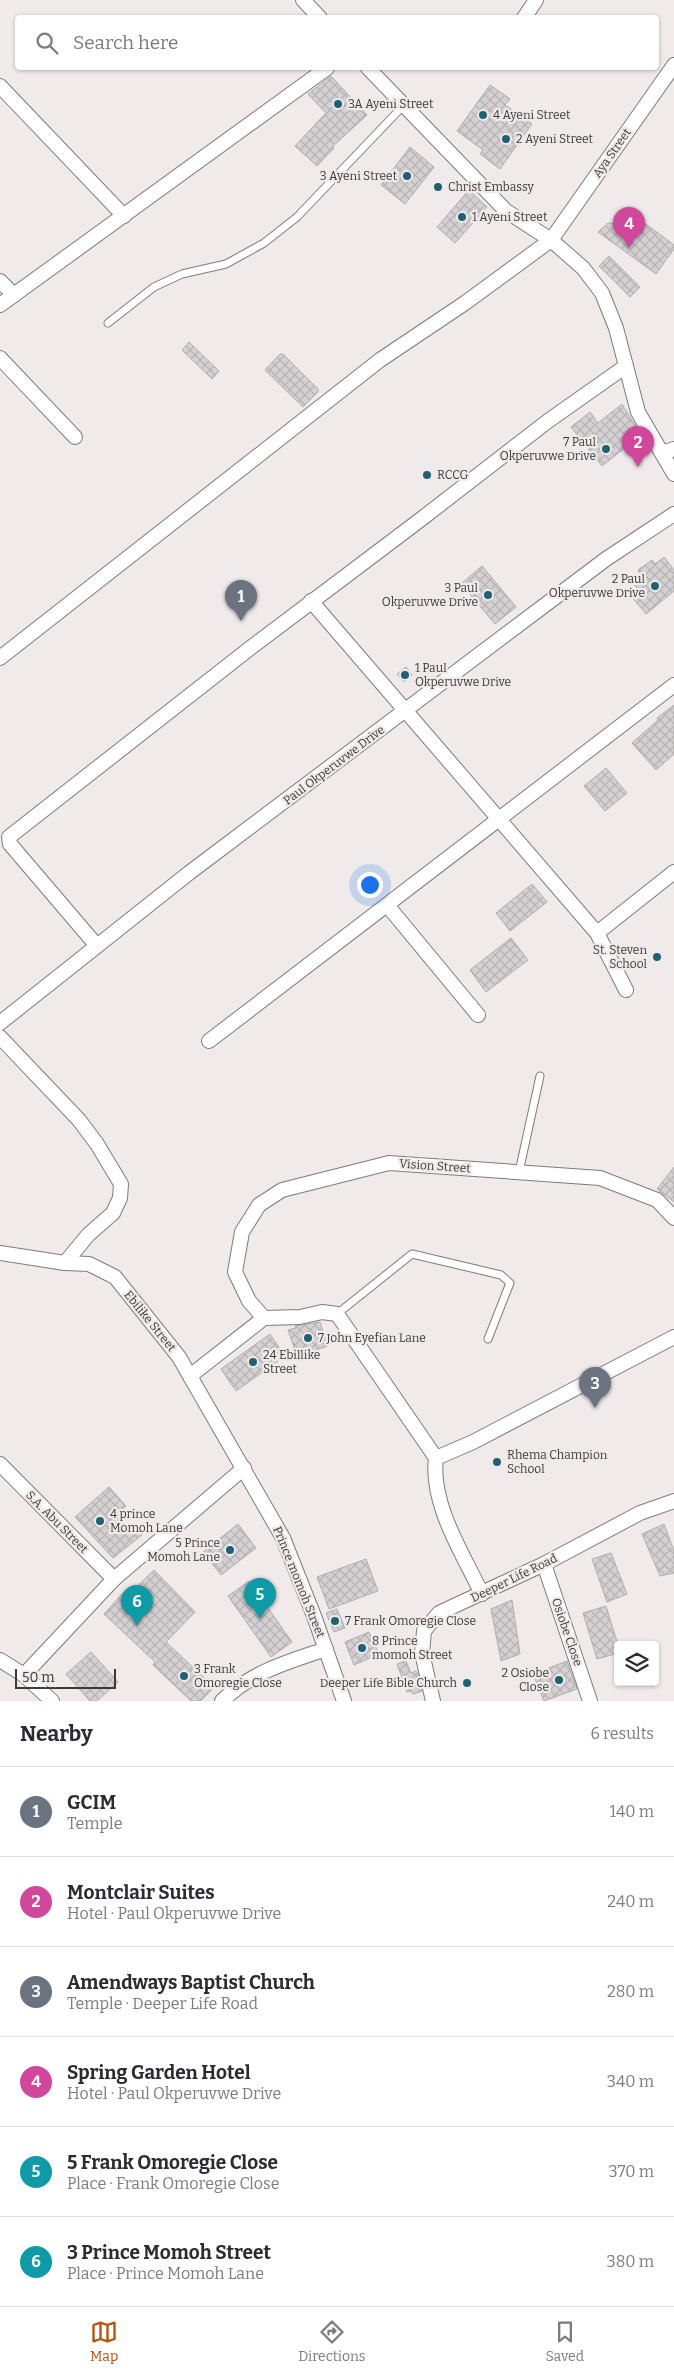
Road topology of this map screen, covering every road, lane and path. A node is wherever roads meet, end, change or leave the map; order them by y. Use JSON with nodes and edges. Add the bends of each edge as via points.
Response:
{"nodes":[{"id":1,"x":536,"y":0,"type":"edge"},
{"id":2,"x":309,"y":2,"type":"edge"},
{"id":3,"x":318,"y":15,"type":"edge"},
{"id":4,"x":526,"y":15,"type":"edge"},
{"id":5,"x":674,"y":65,"type":"edge"},
{"id":6,"x":324,"y":70,"type":"edge"},
{"id":7,"x":370,"y":70,"type":"edge"},
{"id":8,"x":0,"y":86,"type":"edge"},
{"id":9,"x":404,"y":105,"type":"junction"},
{"id":10,"x":124,"y":216,"type":"junction"},
{"id":11,"x":551,"y":240,"type":"junction"},
{"id":12,"x":0,"y":281,"type":"edge"},
{"id":13,"x":14,"y":295,"type":"junction"},
{"id":14,"x":0,"y":305,"type":"edge"},
{"id":15,"x":108,"y":322,"type":"dead end"},
{"id":16,"x":0,"y":358,"type":"edge"},
{"id":17,"x":626,"y":366,"type":"junction"},
{"id":18,"x":75,"y":437,"type":"dead end"},
{"id":19,"x":668,"y":451,"type":"edge"},
{"id":20,"x":674,"y":474,"type":"edge"},
{"id":21,"x":674,"y":514,"type":"edge"},
{"id":22,"x":311,"y":602,"type":"junction"},
{"id":23,"x":0,"y":658,"type":"edge"},
{"id":24,"x":674,"y":685,"type":"edge"},
{"id":25,"x":407,"y":710,"type":"junction"},
{"id":26,"x":499,"y":818,"type":"junction"},
{"id":27,"x":674,"y":872,"type":"edge"},
{"id":28,"x":387,"y":905,"type":"junction"},
{"id":29,"x":597,"y":933,"type":"junction"},
{"id":30,"x":97,"y":946,"type":"junction"},
{"id":31,"x":626,"y":990,"type":"dead end"},
{"id":32,"x":478,"y":1015,"type":"dead end"},
{"id":33,"x":0,"y":1023,"type":"edge"},
{"id":34,"x":0,"y":1037,"type":"edge"},
{"id":35,"x":209,"y":1041,"type":"dead end"},
{"id":36,"x":540,"y":1076,"type":"dead end"},
{"id":37,"x":519,"y":1172,"type":"junction"},
{"id":38,"x":674,"y":1218,"type":"edge"},
{"id":39,"x":0,"y":1252,"type":"edge"},
{"id":40,"x":65,"y":1263,"type":"junction"},
{"id":41,"x":337,"y":1314,"type":"junction"},
{"id":42,"x":264,"y":1318,"type":"junction"},
{"id":43,"x":674,"y":1338,"type":"edge"},
{"id":44,"x":488,"y":1339,"type":"dead end"},
{"id":45,"x":190,"y":1376,"type":"junction"},
{"id":46,"x":436,"y":1458,"type":"junction"},
{"id":47,"x":0,"y":1464,"type":"edge"},
{"id":48,"x":244,"y":1468,"type":"junction"},
{"id":49,"x":674,"y":1501,"type":"edge"},
{"id":50,"x":544,"y":1564,"type":"junction"},
{"id":51,"x":114,"y":1579,"type":"junction"},
{"id":52,"x":482,"y":1594,"type":"junction"},
{"id":53,"x":326,"y":1649,"type":"junction"},
{"id":54,"x":0,"y":1660,"type":"edge"},
{"id":55,"x":24,"y":1675,"type":"junction"},
{"id":56,"x":52,"y":1701,"type":"edge"},
{"id":57,"x":222,"y":1701,"type":"edge"},
{"id":58,"x":344,"y":1701,"type":"edge"},
{"id":59,"x":433,"y":1701,"type":"edge"},
{"id":60,"x":590,"y":1701,"type":"edge"}],
"edges":[{"from":1,"to":4,"type":"street"},
{"from":2,"to":3,"type":"street"},
{"from":5,"to":11,"type":"street","name":"Aya Street"},
{"from":6,"to":10,"type":"street"},
{"from":7,"to":9,"type":"street"},
{"from":8,"to":10,"type":"street"},
{"from":9,"to":11,"type":"street","via":[[506,210]]},
{"from":9,"to":15,"type":"lane","via":[[296,217],[264,243],[226,264],[182,274],[154,287]]},
{"from":10,"to":13,"type":"street"},
{"from":11,"to":17,"type":"street","via":[[583,268],[602,293]]},
{"from":11,"to":23,"type":"street","name":"Aya Street","via":[[380,360]]},
{"from":12,"to":13,"type":"street"},
{"from":13,"to":14,"type":"street"},
{"from":16,"to":18,"type":"street"},
{"from":17,"to":19,"type":"street","via":[[638,412]]},
{"from":17,"to":22,"type":"street","via":[[548,421]]},
{"from":19,"to":20,"type":"street"},
{"from":21,"to":25,"type":"street","name":"Paul Okperuvwe Drive","via":[[606,559]]},
{"from":22,"to":25,"type":"street"},
{"from":22,"to":30,"type":"street","via":[[9,837],[10,844]]},
{"from":24,"to":26,"type":"street"},
{"from":25,"to":26,"type":"street"},
{"from":25,"to":30,"type":"street","name":"Paul Okperuvwe Drive"},
{"from":26,"to":28,"type":"street"},
{"from":26,"to":29,"type":"street"},
{"from":27,"to":29,"type":"street"},
{"from":28,"to":32,"type":"street"},
{"from":28,"to":35,"type":"street"},
{"from":29,"to":31,"type":"street"},
{"from":30,"to":33,"type":"street","name":"Paul Okperuvwe Drive"},
{"from":34,"to":40,"type":"street","via":[[79,1120],[121,1184],[120,1198],[113,1213],[88,1235]]},
{"from":36,"to":37,"type":"lane"},
{"from":37,"to":38,"type":"street","name":"Vision Street","via":[[600,1178],[658,1200]]},
{"from":37,"to":42,"type":"street","name":"Vision Street","via":[[390,1162],[282,1190],[258,1205],[242,1232],[234,1272],[249,1301]]},
{"from":39,"to":40,"type":"street","name":"Ebilike Street"},
{"from":40,"to":45,"type":"street","name":"Ebilike Street","via":[[89,1264],[115,1277],[179,1357]]},
{"from":41,"to":42,"type":"street","via":[[322,1312],[300,1317]]},
{"from":41,"to":44,"type":"lane","via":[[412,1254],[501,1275],[510,1282]]},
{"from":41,"to":46,"type":"street"},
{"from":42,"to":45,"type":"street"},
{"from":43,"to":46,"type":"street"},
{"from":45,"to":48,"type":"street","name":"Ebilike Street"},
{"from":46,"to":52,"type":"street","via":[[434,1473],[439,1501]]},
{"from":47,"to":51,"type":"street","name":"S.A. Abu Street"},
{"from":48,"to":51,"type":"street"},
{"from":48,"to":53,"type":"street","name":"Prince momoh Street","via":[[283,1538]]},
{"from":49,"to":50,"type":"street","name":"Deeper Life Road","via":[[640,1513]]},
{"from":50,"to":52,"type":"street","name":"Deeper Life Road"},
{"from":50,"to":60,"type":"street","name":"Osiobe Close"},
{"from":51,"to":55,"type":"street"},
{"from":52,"to":59,"type":"street","name":"Deeper Life Road","via":[[439,1613],[424,1631],[422,1653]]},
{"from":53,"to":57,"type":"street","via":[[273,1667],[245,1681]]},
{"from":53,"to":58,"type":"street","name":"Prince momoh Street"},
{"from":54,"to":55,"type":"street"},
{"from":55,"to":56,"type":"street"}]}
